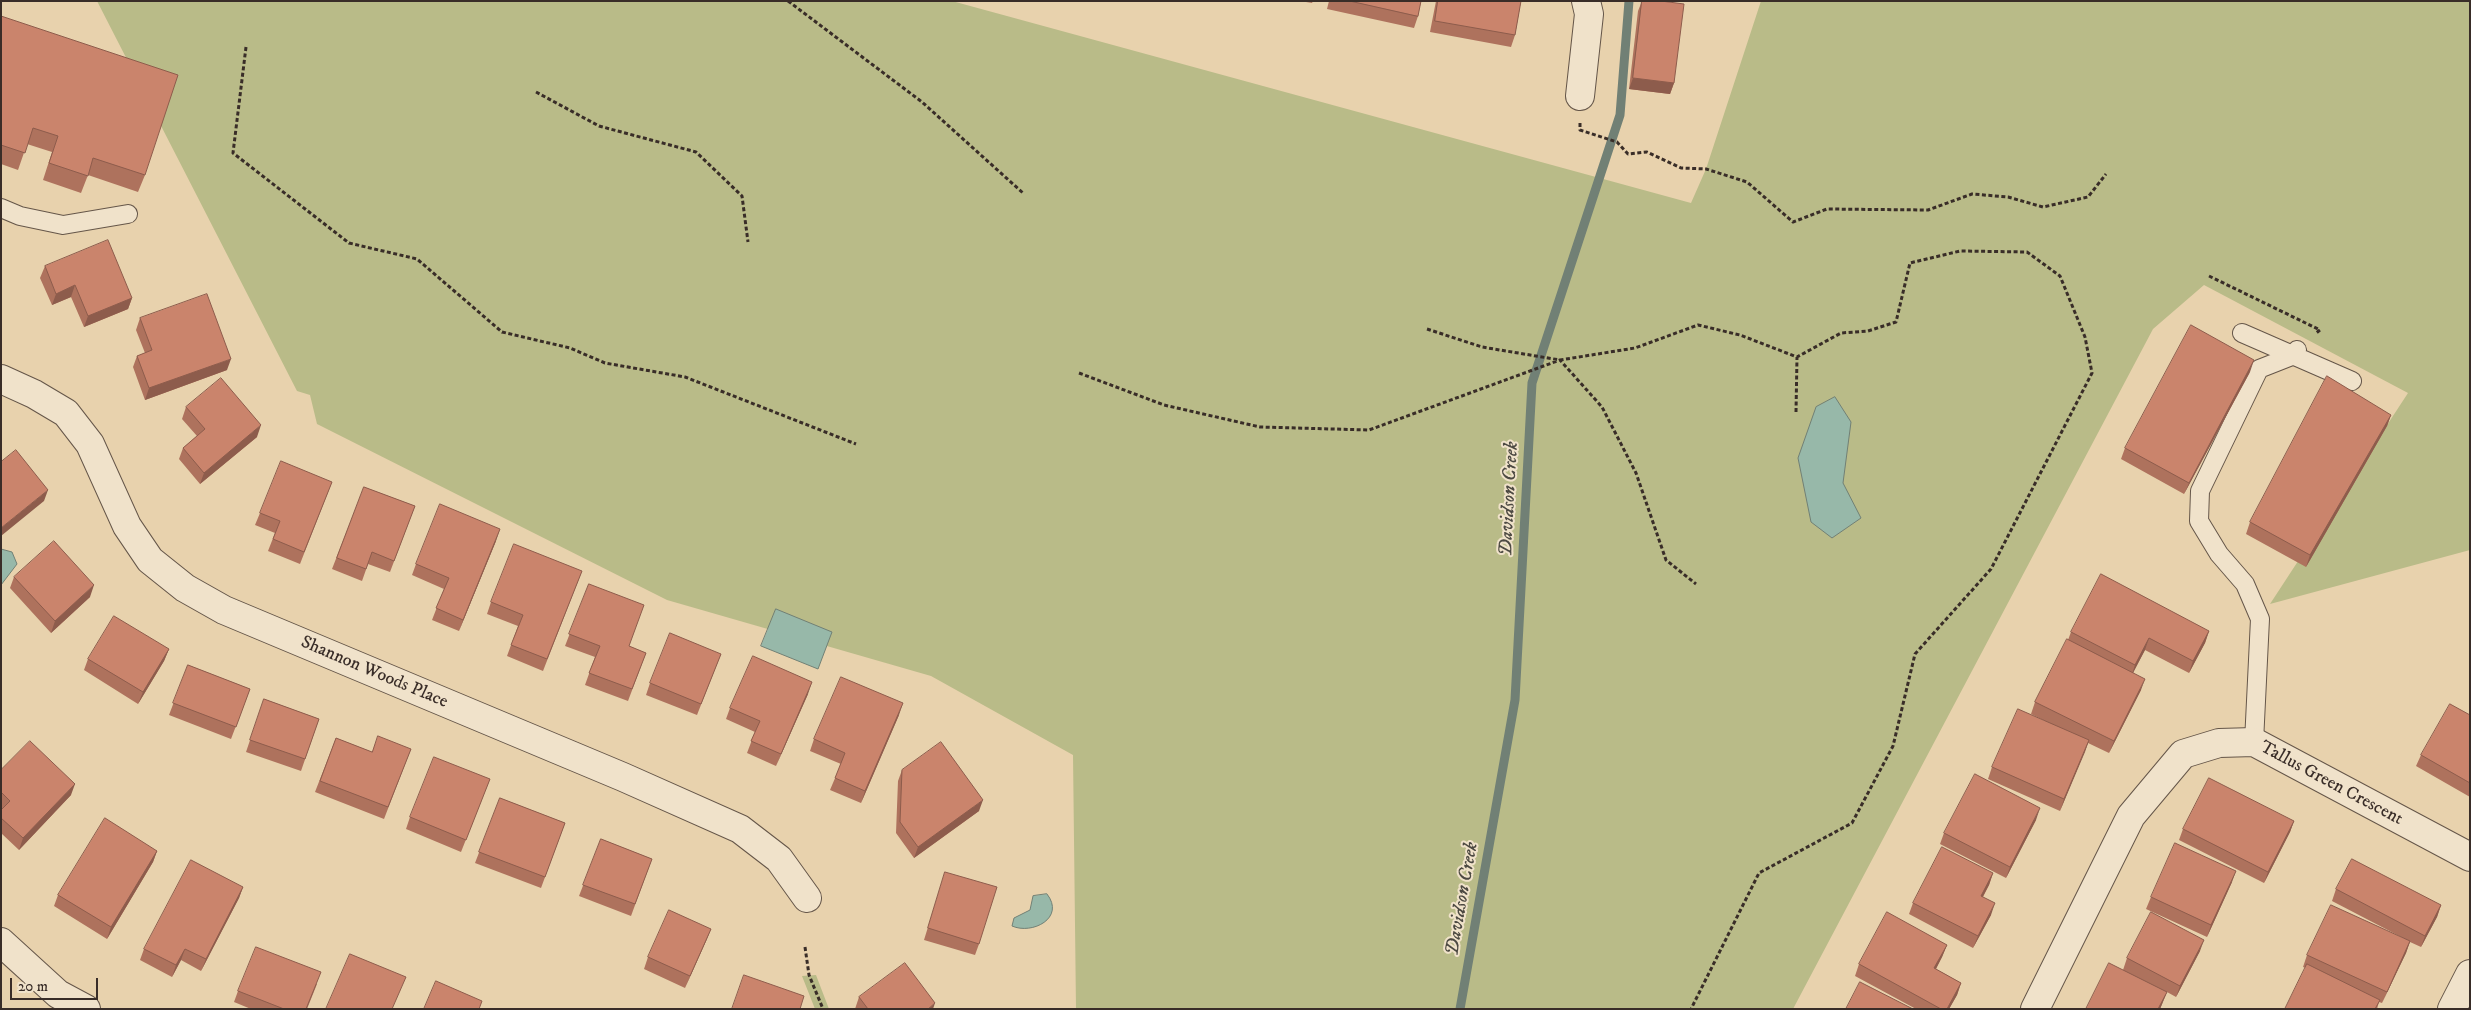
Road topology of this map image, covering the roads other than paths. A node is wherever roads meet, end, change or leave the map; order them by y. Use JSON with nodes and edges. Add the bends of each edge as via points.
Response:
{"nodes":[{"id":1,"x":1586,"y":1,"type":"edge"},
{"id":2,"x":1580,"y":96,"type":"road end"},
{"id":3,"x":1,"y":208,"type":"edge"},
{"id":4,"x":128,"y":214,"type":"dead end"},
{"id":5,"x":2242,"y":333,"type":"dead end"},
{"id":6,"x":2295,"y":353,"type":"junction"},
{"id":7,"x":1,"y":378,"type":"edge"},
{"id":8,"x":2352,"y":381,"type":"dead end"},
{"id":9,"x":2254,"y":742,"type":"junction"},
{"id":10,"x":2470,"y":857,"type":"edge"},
{"id":11,"x":807,"y":898,"type":"dead end"},
{"id":12,"x":1,"y":942,"type":"edge"},
{"id":13,"x":2470,"y":974,"type":"edge"},
{"id":14,"x":86,"y":1009,"type":"edge"},
{"id":15,"x":2035,"y":1009,"type":"edge"},
{"id":16,"x":2452,"y":1009,"type":"edge"}],
"edges":[{"from":1,"to":2,"type":"street","via":[[1589,14]]},
{"from":3,"to":4,"type":"lane","via":[[20,216],[63,225]]},
{"from":5,"to":6,"type":"lane"},
{"from":6,"to":8,"type":"lane"},
{"from":6,"to":9,"type":"lane","via":[[2259,369],[2200,491],[2199,521],[2219,554],[2245,584],[2260,619]]},
{"from":7,"to":11,"type":"street","name":"Shannon Woods Place","via":[[66,413],[90,444],[127,526],[150,560],[186,588],[224,610],[740,829],[779,859]]},
{"from":9,"to":10,"type":"street","name":"Tallus Green Crescent"},
{"from":9,"to":15,"type":"street","name":"Tallus Green Crescent","via":[[2219,743],[2182,754],[2131,816]]},
{"from":12,"to":14,"type":"street","via":[[58,994]]},
{"from":13,"to":16,"type":"street"}]}
